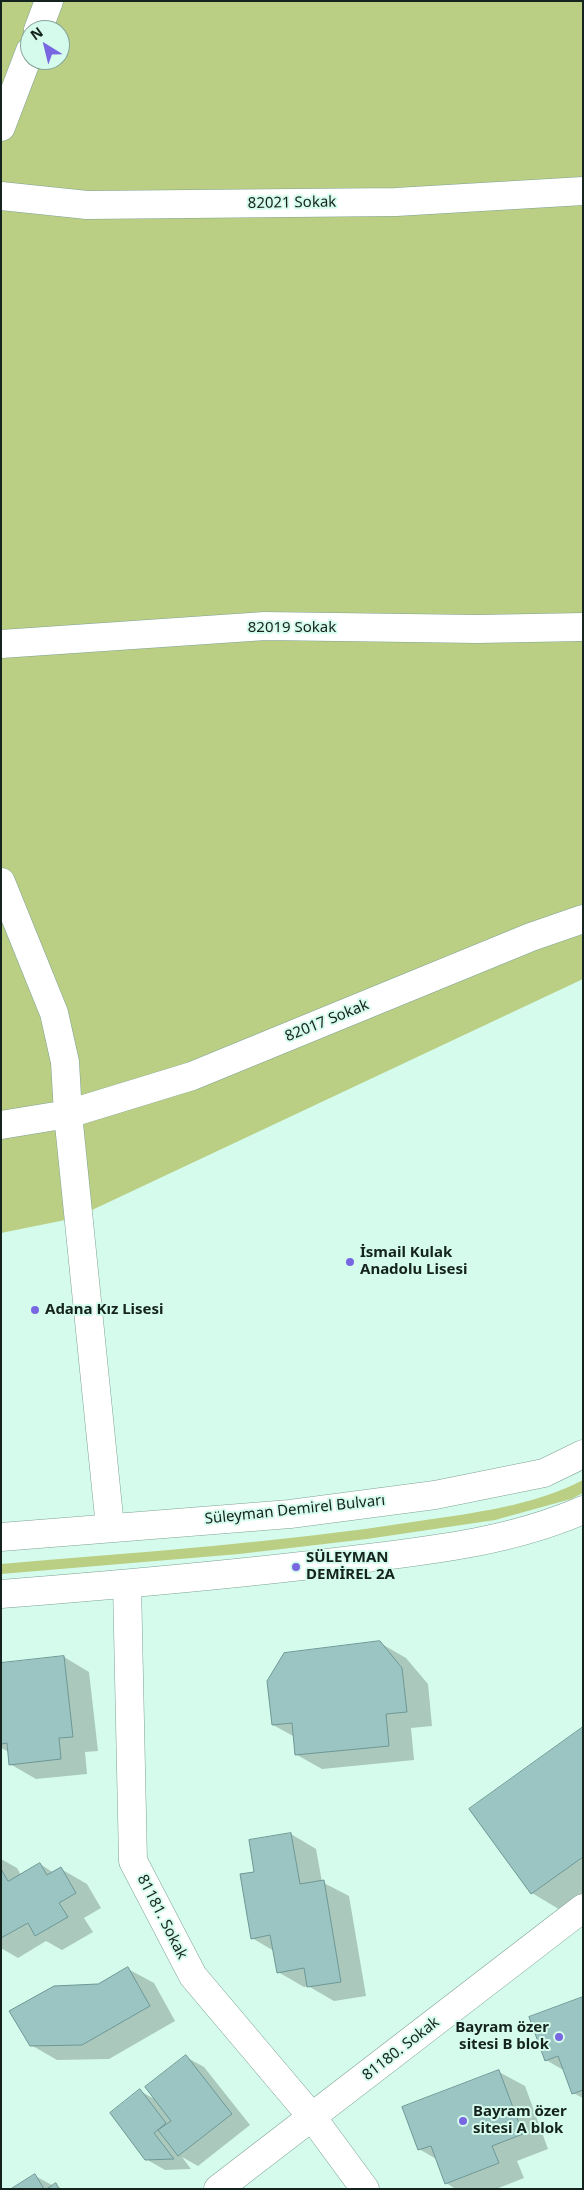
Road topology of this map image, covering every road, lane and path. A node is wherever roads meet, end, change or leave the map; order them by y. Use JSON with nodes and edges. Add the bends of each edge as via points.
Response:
{"nodes":[{"id":1,"x":49,"y":1,"type":"edge"},
{"id":2,"x":42,"y":20,"type":"edge"},
{"id":3,"x":23,"y":70,"type":"edge"},
{"id":4,"x":1,"y":128,"type":"edge"},
{"id":5,"x":583,"y":191,"type":"edge"},
{"id":6,"x":1,"y":196,"type":"edge"},
{"id":7,"x":583,"y":627,"type":"edge"},
{"id":8,"x":1,"y":644,"type":"edge"},
{"id":9,"x":1,"y":882,"type":"edge"},
{"id":10,"x":583,"y":919,"type":"edge"},
{"id":11,"x":68,"y":1114,"type":"junction"},
{"id":12,"x":1,"y":1125,"type":"edge"},
{"id":13,"x":583,"y":1454,"type":"edge"},
{"id":14,"x":583,"y":1510,"type":"edge"},
{"id":15,"x":110,"y":1527,"type":"junction"},
{"id":16,"x":1,"y":1537,"type":"edge"},
{"id":17,"x":127,"y":1584,"type":"junction"},
{"id":18,"x":1,"y":1594,"type":"edge"},
{"id":19,"x":583,"y":1908,"type":"edge"},
{"id":20,"x":312,"y":2118,"type":"junction"},
{"id":21,"x":218,"y":2189,"type":"edge"},
{"id":22,"x":365,"y":2189,"type":"edge"}],
"edges":[{"from":1,"to":2,"type":"street"},
{"from":3,"to":4,"type":"street"},
{"from":5,"to":6,"type":"street","name":"82021 Sokak","via":[[396,202],[97,205]]},
{"from":7,"to":8,"type":"street","name":"82019 Sokak","via":[[266,626]]},
{"from":9,"to":11,"type":"street","via":[[54,1013],[65,1062]]},
{"from":10,"to":11,"type":"street","name":"82017 Sokak","via":[[531,936],[192,1076]]},
{"from":11,"to":12,"type":"street","name":"82017 Sokak"},
{"from":11,"to":15,"type":"street"},
{"from":13,"to":15,"type":"street","name":"Süleyman Demirel Bulvarı","via":[[544,1473],[436,1495],[290,1514]]},
{"from":14,"to":17,"type":"street","via":[[553,1523],[446,1548]]},
{"from":15,"to":16,"type":"street","name":"Süleyman Demirel Bulvarı"},
{"from":17,"to":18,"type":"street"},
{"from":17,"to":20,"type":"street","name":"81181. Sokak","via":[[134,1861],[193,1976]]},
{"from":19,"to":20,"type":"street","name":"81180. Sokak"},
{"from":20,"to":21,"type":"street","name":"81180. Sokak"},
{"from":20,"to":22,"type":"street","name":"81181. Sokak"}]}
